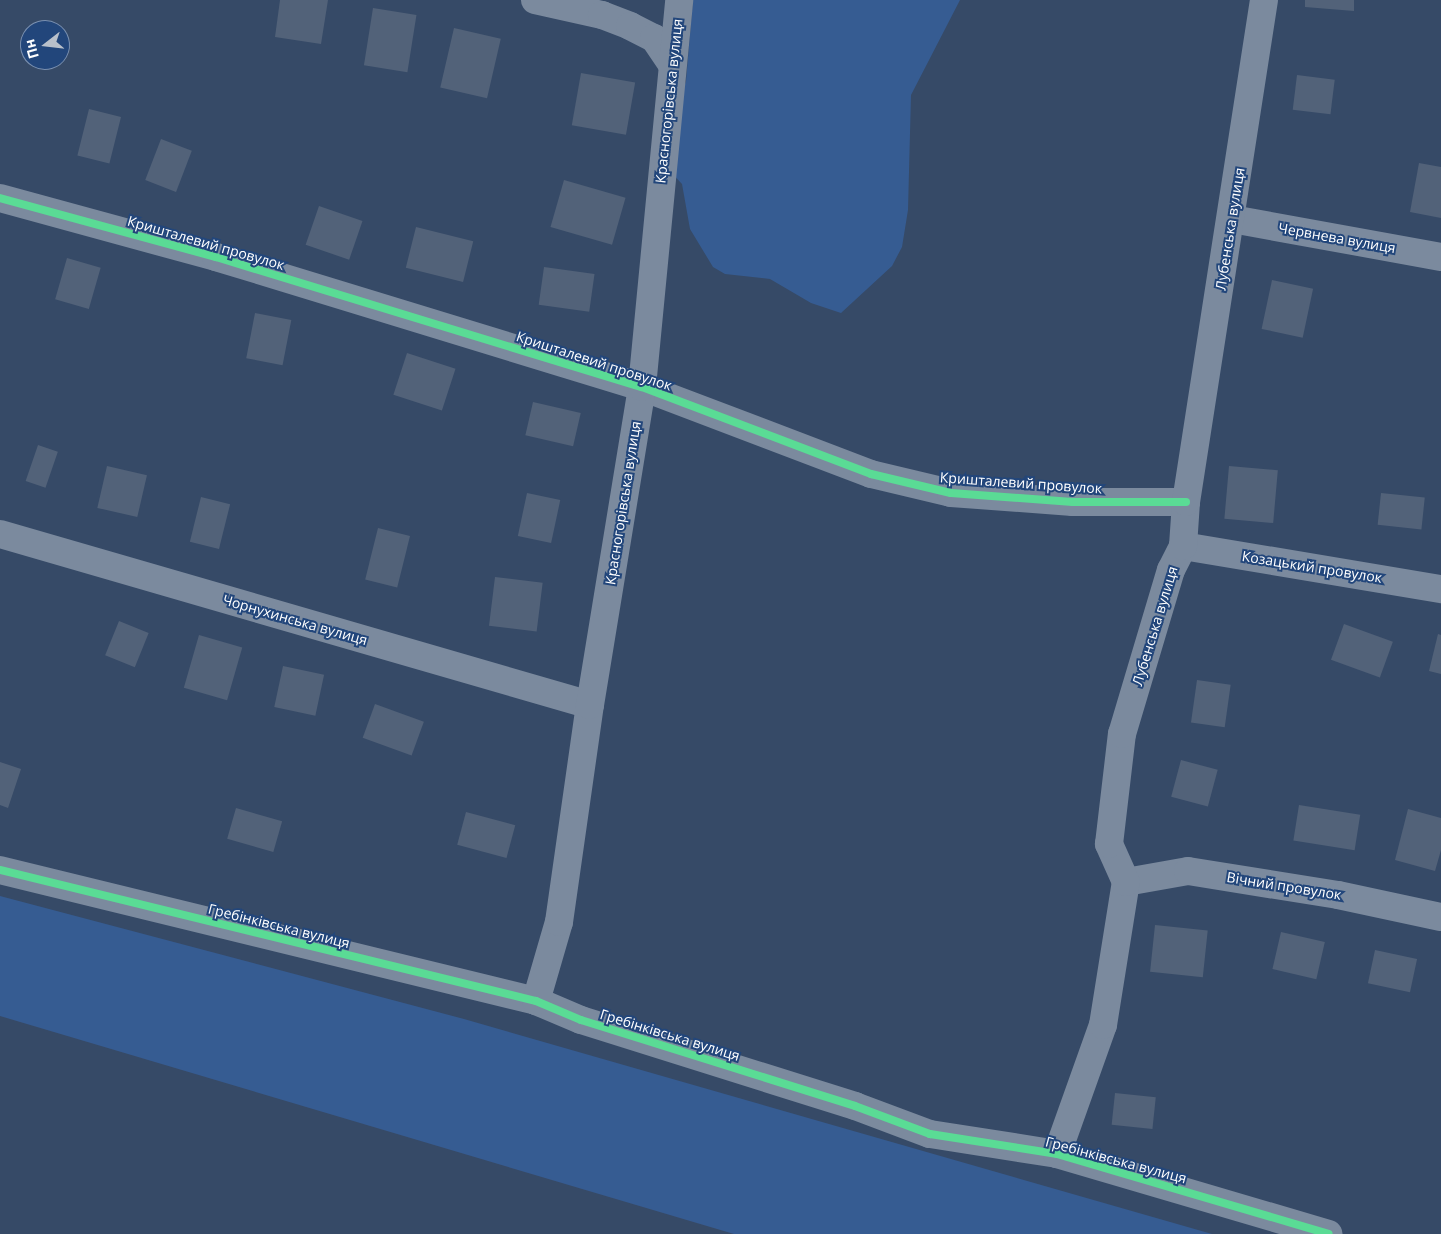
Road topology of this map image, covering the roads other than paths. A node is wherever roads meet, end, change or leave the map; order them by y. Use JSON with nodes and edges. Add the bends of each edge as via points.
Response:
{"nodes":[{"id":1,"x":535,"y":0,"type":"edge"},
{"id":2,"x":680,"y":0,"type":"edge"},
{"id":3,"x":1264,"y":0,"type":"edge"},
{"id":4,"x":672,"y":65,"type":"junction"},
{"id":5,"x":0,"y":198,"type":"edge"},
{"id":6,"x":1232,"y":219,"type":"junction"},
{"id":7,"x":1441,"y":257,"type":"edge"},
{"id":8,"x":642,"y":387,"type":"junction"},
{"id":9,"x":1186,"y":502,"type":"junction"},
{"id":10,"x":0,"y":534,"type":"edge"},
{"id":11,"x":1183,"y":546,"type":"junction"},
{"id":12,"x":1441,"y":589,"type":"edge"},
{"id":13,"x":590,"y":705,"type":"junction"},
{"id":14,"x":0,"y":870,"type":"edge"},
{"id":15,"x":1126,"y":882,"type":"junction"},
{"id":16,"x":1441,"y":917,"type":"edge"},
{"id":17,"x":536,"y":1001,"type":"junction"},
{"id":18,"x":1057,"y":1154,"type":"junction"},
{"id":19,"x":1328,"y":1234,"type":"edge"}],
"edges":[{"from":1,"to":4,"type":"street","via":[[602,15],[630,26],[654,38]]},
{"from":2,"to":4,"type":"street","name":"Красногорівська вулиця"},
{"from":3,"to":6,"type":"street","name":"Лубенська вулиця"},
{"from":4,"to":8,"type":"street","name":"Красногорівська вулиця"},
{"from":5,"to":8,"type":"street","name":"Кришталевий провулок","via":[[216,257]]},
{"from":6,"to":7,"type":"street","name":"Червнева вулиця"},
{"from":6,"to":9,"type":"street","name":"Лубенська вулиця"},
{"from":8,"to":9,"type":"street","name":"Кришталевий провулок","via":[[871,474],[951,493],[1072,502]]},
{"from":8,"to":13,"type":"street","name":"Красногорівська вулиця"},
{"from":9,"to":11,"type":"street","name":"Лубенська вулиця"},
{"from":10,"to":13,"type":"street","name":"Чорнухинська вулиця"},
{"from":11,"to":12,"type":"street","name":"Козацький провулок"},
{"from":11,"to":15,"type":"street","name":"Лубенська вулиця","via":[[1171,570],[1122,734],[1109,844]]},
{"from":13,"to":17,"type":"street","name":"Красногорівська вулиця","via":[[559,922]]},
{"from":14,"to":17,"type":"street","name":"Гребінківська вулиця"},
{"from":15,"to":16,"type":"street","name":"Вічний провулок","via":[[1188,871],[1338,895]]},
{"from":15,"to":18,"type":"street","via":[[1103,1025]]},
{"from":17,"to":18,"type":"street","name":"Гребінківська вулиця","via":[[581,1020],[855,1106],[930,1134]]},
{"from":18,"to":19,"type":"street","name":"Гребінківська вулиця"}]}
